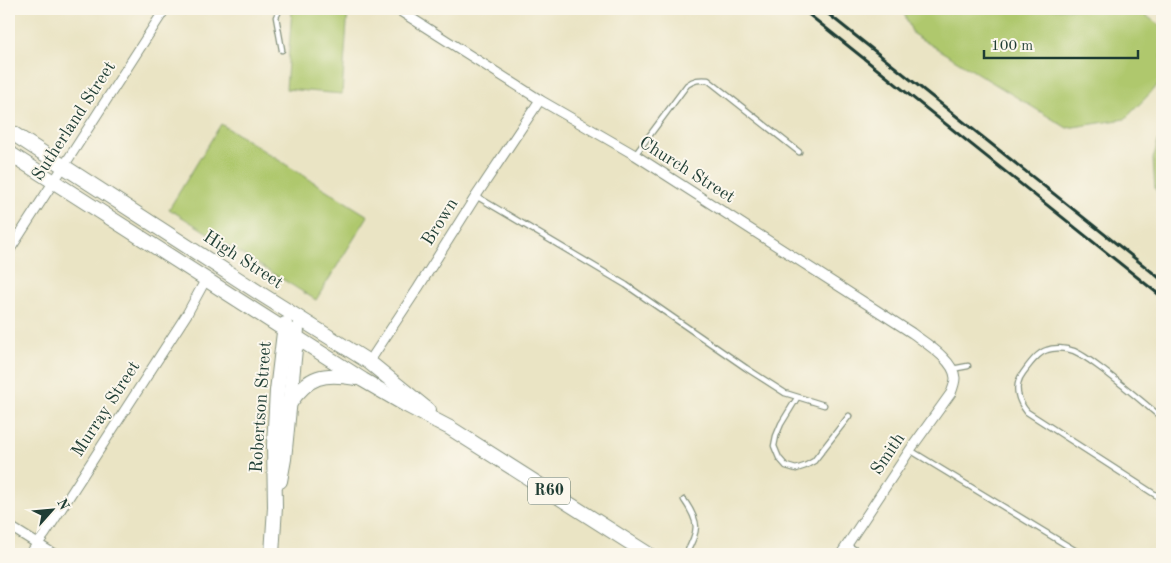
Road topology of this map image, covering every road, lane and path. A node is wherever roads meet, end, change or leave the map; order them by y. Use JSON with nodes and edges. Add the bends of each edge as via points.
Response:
{"nodes":[{"id":1,"x":165,"y":9,"type":"edge"},
{"id":2,"x":280,"y":9,"type":"edge"},
{"id":3,"x":397,"y":9,"type":"edge"},
{"id":4,"x":282,"y":50,"type":"dead end"},
{"id":5,"x":540,"y":100,"type":"junction"},
{"id":6,"x":9,"y":131,"type":"edge"},
{"id":7,"x":799,"y":152,"type":"dead end"},
{"id":8,"x":9,"y":153,"type":"edge"},
{"id":9,"x":634,"y":155,"type":"junction"},
{"id":10,"x":64,"y":166,"type":"junction"},
{"id":11,"x":54,"y":182,"type":"junction"},
{"id":12,"x":476,"y":196,"type":"junction"},
{"id":13,"x":9,"y":251,"type":"edge"},
{"id":14,"x":206,"y":279,"type":"junction"},
{"id":15,"x":292,"y":314,"type":"junction"},
{"id":16,"x":290,"y":333,"type":"junction"},
{"id":17,"x":369,"y":362,"type":"junction"},
{"id":18,"x":968,"y":366,"type":"dead end"},
{"id":19,"x":952,"y":370,"type":"junction"},
{"id":20,"x":363,"y":380,"type":"junction"},
{"id":21,"x":797,"y":398,"type":"junction"},
{"id":22,"x":290,"y":403,"type":"junction"},
{"id":23,"x":824,"y":405,"type":"dead end"},
{"id":24,"x":849,"y":416,"type":"dead end"},
{"id":25,"x":1162,"y":418,"type":"edge"},
{"id":26,"x":450,"y":428,"type":"junction"},
{"id":27,"x":910,"y":450,"type":"junction"},
{"id":28,"x":1162,"y":499,"type":"edge"},
{"id":29,"x":684,"y":500,"type":"dead end"},
{"id":30,"x":275,"y":506,"type":"junction"},
{"id":31,"x":9,"y":526,"type":"edge"},
{"id":32,"x":37,"y":544,"type":"junction"},
{"id":33,"x":847,"y":545,"type":"junction"},
{"id":34,"x":30,"y":554,"type":"edge"},
{"id":35,"x":54,"y":554,"type":"edge"},
{"id":36,"x":272,"y":554,"type":"edge"},
{"id":37,"x":648,"y":554,"type":"edge"},
{"id":38,"x":686,"y":554,"type":"edge"},
{"id":39,"x":840,"y":554,"type":"edge"},
{"id":40,"x":863,"y":554,"type":"edge"},
{"id":41,"x":1080,"y":554,"type":"edge"}],
"edges":[{"from":1,"to":10,"type":"street","name":"Sutherland Street"},
{"from":2,"to":4,"type":"lane","via":[[276,17]]},
{"from":3,"to":5,"type":"street","name":"Church Street"},
{"from":5,"to":9,"type":"street","name":"Church Street"},
{"from":5,"to":12,"type":"street","name":"Brown"},
{"from":6,"to":10,"type":"main road","name":"High Street"},
{"from":7,"to":9,"type":"lane","via":[[708,80],[701,79],[687,85]]},
{"from":8,"to":11,"type":"main road","name":"High Street"},
{"from":9,"to":19,"type":"street","name":"Church Street","via":[[912,333],[941,356]]},
{"from":10,"to":11,"type":"street","name":"Sutherland Street"},
{"from":10,"to":15,"type":"main road","name":"High Street"},
{"from":11,"to":13,"type":"street","name":"Sutherland Street"},
{"from":11,"to":14,"type":"main road","name":"High Street"},
{"from":12,"to":17,"type":"street","name":"Brown"},
{"from":12,"to":21,"type":"lane","via":[[626,285],[746,368]]},
{"from":14,"to":16,"type":"main road","name":"High Street"},
{"from":14,"to":32,"type":"street","name":"Murray Street"},
{"from":15,"to":16,"type":"main road","name":"Robertson Street"},
{"from":15,"to":17,"type":"main road","name":"High Street","number":"R60"},
{"from":16,"to":20,"type":"main road","name":"High Street","number":"R60"},
{"from":16,"to":22,"type":"main road","name":"Robertson Street"},
{"from":16,"to":30,"type":"main road","name":"Robertson Street","via":[[277,391]]},
{"from":17,"to":26,"type":"main road","name":"High Street","number":"R60"},
{"from":18,"to":19,"type":"lane"},
{"from":19,"to":27,"type":"street","name":"Smith","via":[[955,377],[951,393]]},
{"from":20,"to":22,"type":"main road","via":[[335,374],[319,377],[302,388]]},
{"from":20,"to":26,"type":"main road","name":"High Street","number":"R60"},
{"from":21,"to":23,"type":"lane"},
{"from":21,"to":24,"type":"lane","via":[[781,424],[774,446],[786,466],[796,469],[814,461]]},
{"from":22,"to":30,"type":"main road","name":"Robertson Street"},
{"from":25,"to":28,"type":"lane","via":[[1110,375],[1072,350],[1048,349],[1039,354],[1021,375],[1018,385],[1017,395],[1027,412]]},
{"from":26,"to":37,"type":"main road","name":"High Street","number":"R60"},
{"from":27,"to":33,"type":"street","name":"Smith"},
{"from":27,"to":41,"type":"lane"},
{"from":29,"to":38,"type":"lane","via":[[695,519],[696,530]]},
{"from":30,"to":36,"type":"main road","name":"Robertson Street"},
{"from":31,"to":32,"type":"street"},
{"from":32,"to":34,"type":"street","name":"Murray Street"},
{"from":32,"to":35,"type":"street"},
{"from":33,"to":39,"type":"street","name":"Smith"},
{"from":33,"to":40,"type":"lane"}]}
